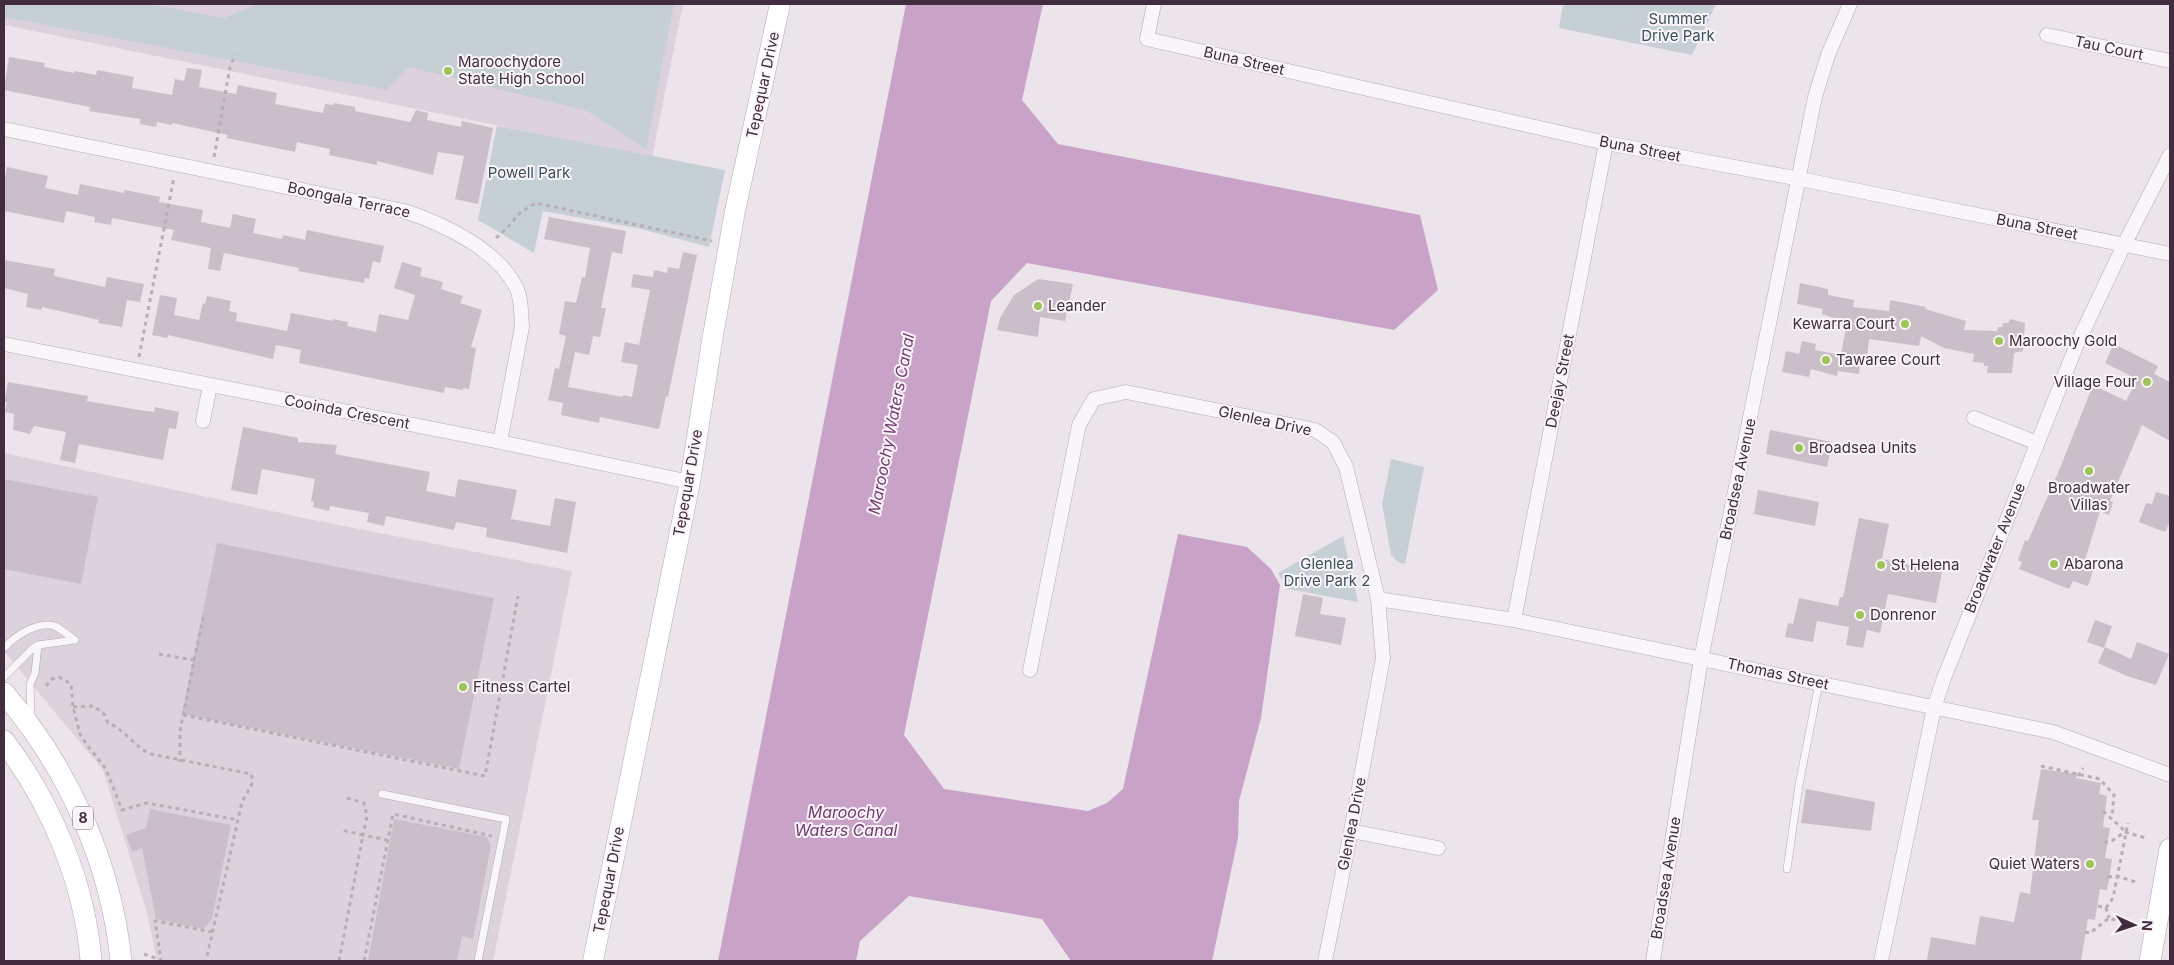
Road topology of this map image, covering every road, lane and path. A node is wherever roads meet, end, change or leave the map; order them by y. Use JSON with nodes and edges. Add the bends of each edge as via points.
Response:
{"nodes":[{"id":1,"x":780,"y":4,"type":"edge"},
{"id":2,"x":1154,"y":4,"type":"edge"},
{"id":3,"x":1850,"y":4,"type":"edge"},
{"id":4,"x":2047,"y":35,"type":"dead end"},
{"id":5,"x":235,"y":55,"type":"dead end"},
{"id":6,"x":2170,"y":61,"type":"edge"},
{"id":7,"x":4,"y":129,"type":"edge"},
{"id":8,"x":1606,"y":143,"type":"junction"},
{"id":9,"x":2170,"y":156,"type":"edge"},
{"id":10,"x":214,"y":158,"type":"dead end"},
{"id":11,"x":177,"y":164,"type":"junction"},
{"id":12,"x":1800,"y":179,"type":"junction"},
{"id":13,"x":496,"y":238,"type":"dead end"},
{"id":14,"x":716,"y":242,"type":"dead end"},
{"id":15,"x":2124,"y":245,"type":"junction"},
{"id":16,"x":2170,"y":254,"type":"edge"},
{"id":17,"x":4,"y":344,"type":"edge"},
{"id":18,"x":136,"y":370,"type":"junction"},
{"id":19,"x":210,"y":386,"type":"junction"},
{"id":20,"x":1974,"y":418,"type":"dead end"},
{"id":21,"x":203,"y":421,"type":"dead end"},
{"id":22,"x":500,"y":442,"type":"junction"},
{"id":23,"x":2037,"y":443,"type":"junction"},
{"id":24,"x":690,"y":482,"type":"junction"},
{"id":25,"x":518,"y":596,"type":"dead end"},
{"id":26,"x":1378,"y":599,"type":"junction"},
{"id":27,"x":204,"y":614,"type":"dead end"},
{"id":28,"x":1514,"y":620,"type":"junction"},
{"id":29,"x":7,"y":640,"type":"edge"},
{"id":30,"x":38,"y":645,"type":"junction"},
{"id":31,"x":4,"y":648,"type":"edge"},
{"id":32,"x":159,"y":654,"type":"dead end"},
{"id":33,"x":1701,"y":659,"type":"junction"},
{"id":34,"x":194,"y":660,"type":"junction"},
{"id":35,"x":1030,"y":670,"type":"dead end"},
{"id":36,"x":4,"y":677,"type":"edge"},
{"id":37,"x":1819,"y":682,"type":"junction"},
{"id":38,"x":46,"y":686,"type":"dead end"},
{"id":39,"x":4,"y":693,"type":"edge"},
{"id":40,"x":73,"y":707,"type":"junction"},
{"id":41,"x":1934,"y":708,"type":"junction"},
{"id":42,"x":183,"y":715,"type":"junction"},
{"id":43,"x":32,"y":728,"type":"junction"},
{"id":44,"x":4,"y":741,"type":"edge"},
{"id":45,"x":180,"y":762,"type":"junction"},
{"id":46,"x":2041,"y":766,"type":"dead end"},
{"id":47,"x":2083,"y":768,"type":"dead end"},
{"id":48,"x":2079,"y":775,"type":"junction"},
{"id":49,"x":2170,"y":775,"type":"edge"},
{"id":50,"x":382,"y":794,"type":"dead end"},
{"id":51,"x":347,"y":798,"type":"dead end"},
{"id":52,"x":2103,"y":811,"type":"dead end"},
{"id":53,"x":2112,"y":817,"type":"junction"},
{"id":54,"x":238,"y":820,"type":"junction"},
{"id":55,"x":2128,"y":823,"type":"dead end"},
{"id":56,"x":341,"y":830,"type":"dead end"},
{"id":57,"x":1351,"y":832,"type":"junction"},
{"id":58,"x":2125,"y":832,"type":"junction"},
{"id":59,"x":363,"y":835,"type":"junction"},
{"id":60,"x":2146,"y":838,"type":"dead end"},
{"id":61,"x":387,"y":840,"type":"junction"},
{"id":62,"x":2104,"y":842,"type":"dead end"},
{"id":63,"x":501,"y":846,"type":"junction"},
{"id":64,"x":1438,"y":848,"type":"dead end"},
{"id":65,"x":2170,"y":849,"type":"edge"},
{"id":66,"x":1787,"y":869,"type":"dead end"},
{"id":67,"x":2117,"y":876,"type":"junction"},
{"id":68,"x":2108,"y":877,"type":"dead end"},
{"id":69,"x":2139,"y":883,"type":"dead end"},
{"id":70,"x":2098,"y":906,"type":"dead end"},
{"id":71,"x":2106,"y":908,"type":"junction"},
{"id":72,"x":2109,"y":918,"type":"junction"},
{"id":73,"x":2133,"y":926,"type":"dead end"},
{"id":74,"x":212,"y":932,"type":"junction"},
{"id":75,"x":2084,"y":932,"type":"dead end"},
{"id":76,"x":144,"y":954,"type":"dead end"},
{"id":77,"x":91,"y":961,"type":"edge"},
{"id":78,"x":121,"y":961,"type":"edge"},
{"id":79,"x":206,"y":961,"type":"edge"},
{"id":80,"x":339,"y":961,"type":"edge"},
{"id":81,"x":364,"y":961,"type":"edge"},
{"id":82,"x":478,"y":961,"type":"edge"},
{"id":83,"x":593,"y":961,"type":"edge"},
{"id":84,"x":1325,"y":961,"type":"edge"},
{"id":85,"x":1653,"y":961,"type":"edge"},
{"id":86,"x":1881,"y":961,"type":"edge"},
{"id":87,"x":2150,"y":961,"type":"edge"}],
"edges":[{"from":1,"to":24,"type":"street","name":"Tepequar Drive","via":[[735,211]]},
{"from":2,"to":8,"type":"street","name":"Buna Street","via":[[1147,40]]},
{"from":3,"to":12,"type":"street","name":"Broadsea Avenue","via":[[1818,88]]},
{"from":4,"to":6,"type":"street","name":"Tau Court"},
{"from":5,"to":10,"type":"path","via":[[230,67]]},
{"from":7,"to":11,"type":"street","name":"Boongala Terrace"},
{"from":8,"to":12,"type":"street","name":"Buna Street"},
{"from":8,"to":28,"type":"street","name":"Deejay Street"},
{"from":9,"to":15,"type":"street","name":"Broadwater Avenue"},
{"from":11,"to":18,"type":"path"},
{"from":11,"to":22,"type":"street","name":"Boongala Terrace","via":[[404,210],[427,218],[478,246],[503,268],[517,289],[521,308],[522,327]]},
{"from":12,"to":15,"type":"street","name":"Buna Street"},
{"from":12,"to":33,"type":"street","name":"Broadsea Avenue"},
{"from":13,"to":14,"type":"path","via":[[521,212],[536,203]]},
{"from":15,"to":16,"type":"street","name":"Buna Street"},
{"from":15,"to":23,"type":"street","name":"Broadwater Avenue","via":[[2077,344]]},
{"from":17,"to":18,"type":"street","name":"Cooinda Crescent"},
{"from":18,"to":19,"type":"street","name":"Cooinda Crescent"},
{"from":19,"to":21,"type":"street"},
{"from":19,"to":22,"type":"street","name":"Cooinda Crescent"},
{"from":20,"to":23,"type":"street"},
{"from":22,"to":24,"type":"street","name":"Cooinda Crescent"},
{"from":23,"to":41,"type":"street","name":"Broadwater Avenue"},
{"from":24,"to":83,"type":"street","name":"Tepequar Drive"},
{"from":25,"to":42,"type":"path","via":[[485,776]]},
{"from":26,"to":28,"type":"street","name":"Thomas Street"},
{"from":26,"to":35,"type":"street","name":"Glenlea Drive","via":[[1346,467],[1333,442],[1315,430],[1126,392],[1094,399],[1079,425]]},
{"from":26,"to":57,"type":"street","name":"Glenlea Drive","via":[[1383,658]]},
{"from":27,"to":34,"type":"path"},
{"from":28,"to":33,"type":"street","name":"Thomas Street"},
{"from":29,"to":30,"type":"lane","via":[[48,626],[55,626],[74,640]]},
{"from":29,"to":31,"type":"lane"},
{"from":30,"to":36,"type":"lane"},
{"from":30,"to":43,"type":"lane","via":[[36,672],[30,684]]},
{"from":32,"to":34,"type":"path"},
{"from":33,"to":37,"type":"street","name":"Thomas Street"},
{"from":33,"to":85,"type":"street","name":"Broadsea Avenue"},
{"from":34,"to":42,"type":"path"},
{"from":37,"to":41,"type":"street","name":"Thomas Street"},
{"from":37,"to":66,"type":"lane"},
{"from":38,"to":40,"type":"path","via":[[52,679],[67,680],[73,693]]},
{"from":39,"to":43,"type":"main road","number":"8"},
{"from":40,"to":45,"type":"path","via":[[94,706],[104,714],[108,723],[116,726],[144,751]]},
{"from":40,"to":54,"type":"path","via":[[80,734],[106,769],[122,810],[147,803]]},
{"from":41,"to":49,"type":"street","name":"Thomas Street","via":[[2053,732]]},
{"from":41,"to":86,"type":"street","name":"Broadwater Avenue"},
{"from":42,"to":45,"type":"path"},
{"from":43,"to":78,"type":"main road","number":"8","via":[[68,787],[92,840],[109,896]]},
{"from":44,"to":77,"type":"main road","number":"8","via":[[29,778],[57,834],[79,898]]},
{"from":45,"to":54,"type":"path","via":[[251,774],[253,782],[242,802]]},
{"from":46,"to":48,"type":"path"},
{"from":47,"to":48,"type":"path"},
{"from":48,"to":53,"type":"path","via":[[2100,779],[2114,796]]},
{"from":50,"to":63,"type":"lane","via":[[506,819]]},
{"from":51,"to":59,"type":"path","via":[[364,803],[367,816]]},
{"from":52,"to":53,"type":"path"},
{"from":53,"to":58,"type":"path"},
{"from":54,"to":74,"type":"path"},
{"from":55,"to":58,"type":"path"},
{"from":56,"to":59,"type":"path"},
{"from":57,"to":64,"type":"street"},
{"from":57,"to":84,"type":"street","name":"Glenlea Drive"},
{"from":58,"to":60,"type":"path"},
{"from":58,"to":62,"type":"path","via":[[2110,842]]},
{"from":58,"to":67,"type":"path"},
{"from":59,"to":61,"type":"path"},
{"from":59,"to":80,"type":"path"},
{"from":61,"to":63,"type":"path","via":[[393,814],[491,834]]},
{"from":61,"to":81,"type":"path"},
{"from":63,"to":82,"type":"lane"},
{"from":65,"to":87,"type":"main road"},
{"from":67,"to":68,"type":"path"},
{"from":67,"to":69,"type":"path"},
{"from":67,"to":71,"type":"path"},
{"from":70,"to":71,"type":"path"},
{"from":71,"to":72,"type":"path"},
{"from":72,"to":73,"type":"path"},
{"from":72,"to":75,"type":"path","via":[[2090,933]]},
{"from":74,"to":76,"type":"path","via":[[155,921],[161,960]]},
{"from":74,"to":79,"type":"path"}]}
